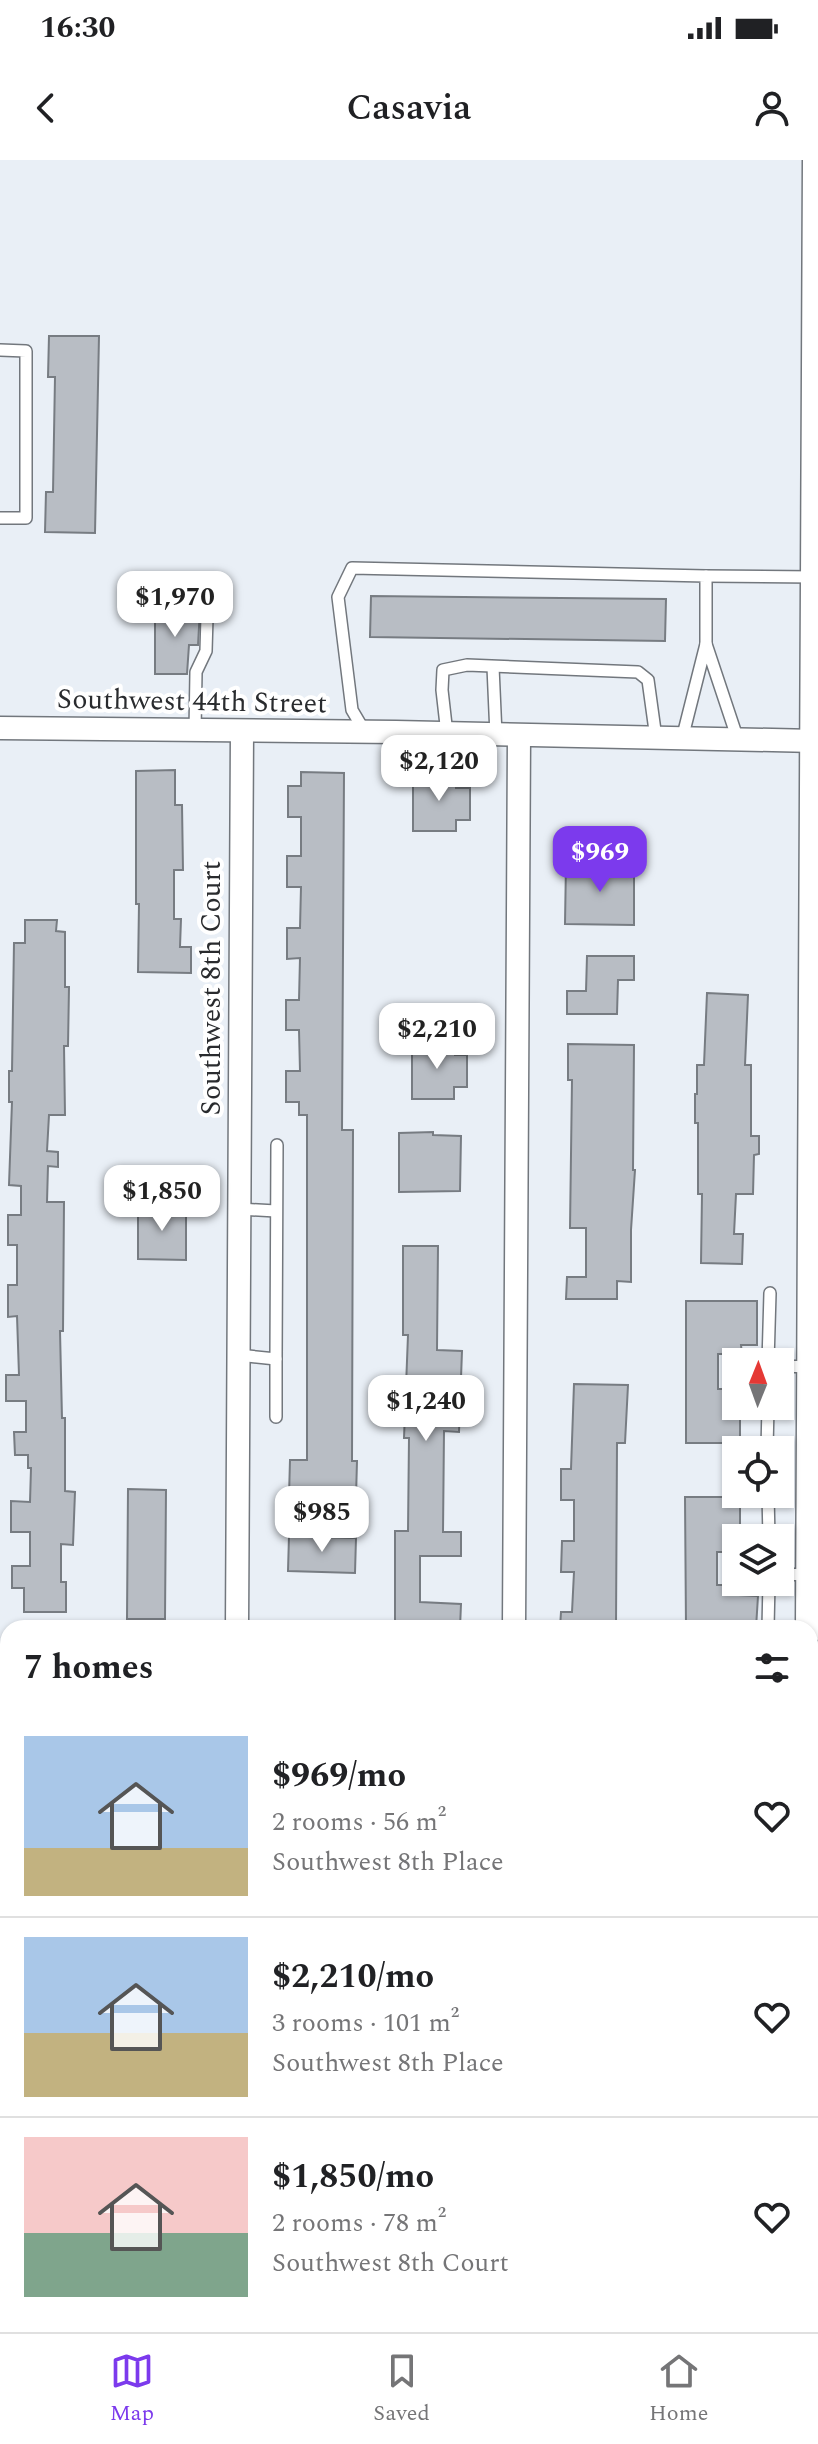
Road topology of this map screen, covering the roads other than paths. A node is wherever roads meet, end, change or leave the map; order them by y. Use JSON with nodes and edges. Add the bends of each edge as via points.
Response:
{"nodes":[{"id":1,"x":817,"y":160,"type":"edge"},
{"id":2,"x":817,"y":270,"type":"edge"},
{"id":3,"x":0,"y":350,"type":"edge"},
{"id":4,"x":0,"y":518,"type":"edge"},
{"id":5,"x":706,"y":576,"type":"junction"},
{"id":6,"x":815,"y":577,"type":"junction"},
{"id":7,"x":207,"y":617,"type":"dead end"},
{"id":8,"x":706,"y":644,"type":"junction"},
{"id":9,"x":493,"y":667,"type":"junction"},
{"id":10,"x":0,"y":728,"type":"edge"},
{"id":11,"x":195,"y":731,"type":"junction"},
{"id":12,"x":242,"y":732,"type":"junction"},
{"id":13,"x":365,"y":732,"type":"junction"},
{"id":14,"x":447,"y":734,"type":"junction"},
{"id":15,"x":496,"y":735,"type":"junction"},
{"id":16,"x":519,"y":736,"type":"junction"},
{"id":17,"x":656,"y":738,"type":"junction"},
{"id":18,"x":682,"y":739,"type":"junction"},
{"id":19,"x":738,"y":740,"type":"junction"},
{"id":20,"x":816,"y":741,"type":"edge"},
{"id":21,"x":816,"y":1058,"type":"edge"},
{"id":22,"x":277,"y":1145,"type":"dead end"},
{"id":23,"x":239,"y":1209,"type":"junction"},
{"id":24,"x":276,"y":1211,"type":"junction"},
{"id":25,"x":770,"y":1293,"type":"dead end"},
{"id":26,"x":768,"y":1348,"type":"edge"},
{"id":27,"x":238,"y":1355,"type":"junction"},
{"id":28,"x":276,"y":1359,"type":"junction"},
{"id":29,"x":794,"y":1366,"type":"edge"},
{"id":30,"x":811,"y":1367,"type":"junction"},
{"id":31,"x":276,"y":1417,"type":"dead end"},
{"id":32,"x":794,"y":1574,"type":"edge"},
{"id":33,"x":810,"y":1575,"type":"junction"},
{"id":34,"x":769,"y":1596,"type":"edge"},
{"id":35,"x":237,"y":1620,"type":"edge"},
{"id":36,"x":514,"y":1620,"type":"edge"},
{"id":37,"x":768,"y":1620,"type":"edge"},
{"id":38,"x":810,"y":1620,"type":"edge"}],
"edges":[{"from":1,"to":2,"type":"street"},
{"from":2,"to":6,"type":"street"},
{"from":3,"to":4,"type":"lane","via":[[26,351],[26,518]]},
{"from":5,"to":6,"type":"lane"},
{"from":5,"to":8,"type":"lane"},
{"from":5,"to":13,"type":"lane","via":[[352,568],[338,597],[352,710]]},
{"from":6,"to":20,"type":"street"},
{"from":7,"to":11,"type":"lane","via":[[206,651],[196,672]]},
{"from":8,"to":18,"type":"lane"},
{"from":8,"to":19,"type":"lane"},
{"from":9,"to":14,"type":"lane","via":[[443,670]]},
{"from":9,"to":15,"type":"lane"},
{"from":9,"to":17,"type":"lane","via":[[638,672],[648,680]]},
{"from":10,"to":11,"type":"street","name":"Southwest 44th Street"},
{"from":11,"to":12,"type":"street","name":"Southwest 44th Street"},
{"from":12,"to":13,"type":"street","name":"Southwest 44th Street"},
{"from":12,"to":23,"type":"street","name":"Southwest 8th Court"},
{"from":13,"to":14,"type":"street","name":"Southwest 44th Street"},
{"from":14,"to":15,"type":"street","name":"Southwest 44th Street"},
{"from":15,"to":16,"type":"street","name":"Southwest 44th Street"},
{"from":16,"to":17,"type":"street","name":"Southwest 44th Street"},
{"from":16,"to":36,"type":"street"},
{"from":17,"to":18,"type":"street","name":"Southwest 44th Street"},
{"from":18,"to":19,"type":"street","name":"Southwest 44th Street"},
{"from":19,"to":20,"type":"street","name":"Southwest 44th Street"},
{"from":20,"to":21,"type":"street"},
{"from":21,"to":30,"type":"street"},
{"from":22,"to":24,"type":"lane"},
{"from":23,"to":24,"type":"lane"},
{"from":23,"to":27,"type":"street","name":"Southwest 8th Court"},
{"from":24,"to":28,"type":"lane"},
{"from":25,"to":26,"type":"lane"},
{"from":27,"to":28,"type":"lane"},
{"from":27,"to":35,"type":"street","name":"Southwest 8th Court"},
{"from":28,"to":31,"type":"lane"},
{"from":29,"to":30,"type":"lane"},
{"from":30,"to":33,"type":"street"},
{"from":32,"to":33,"type":"lane"},
{"from":33,"to":38,"type":"street"},
{"from":34,"to":37,"type":"lane"}]}
